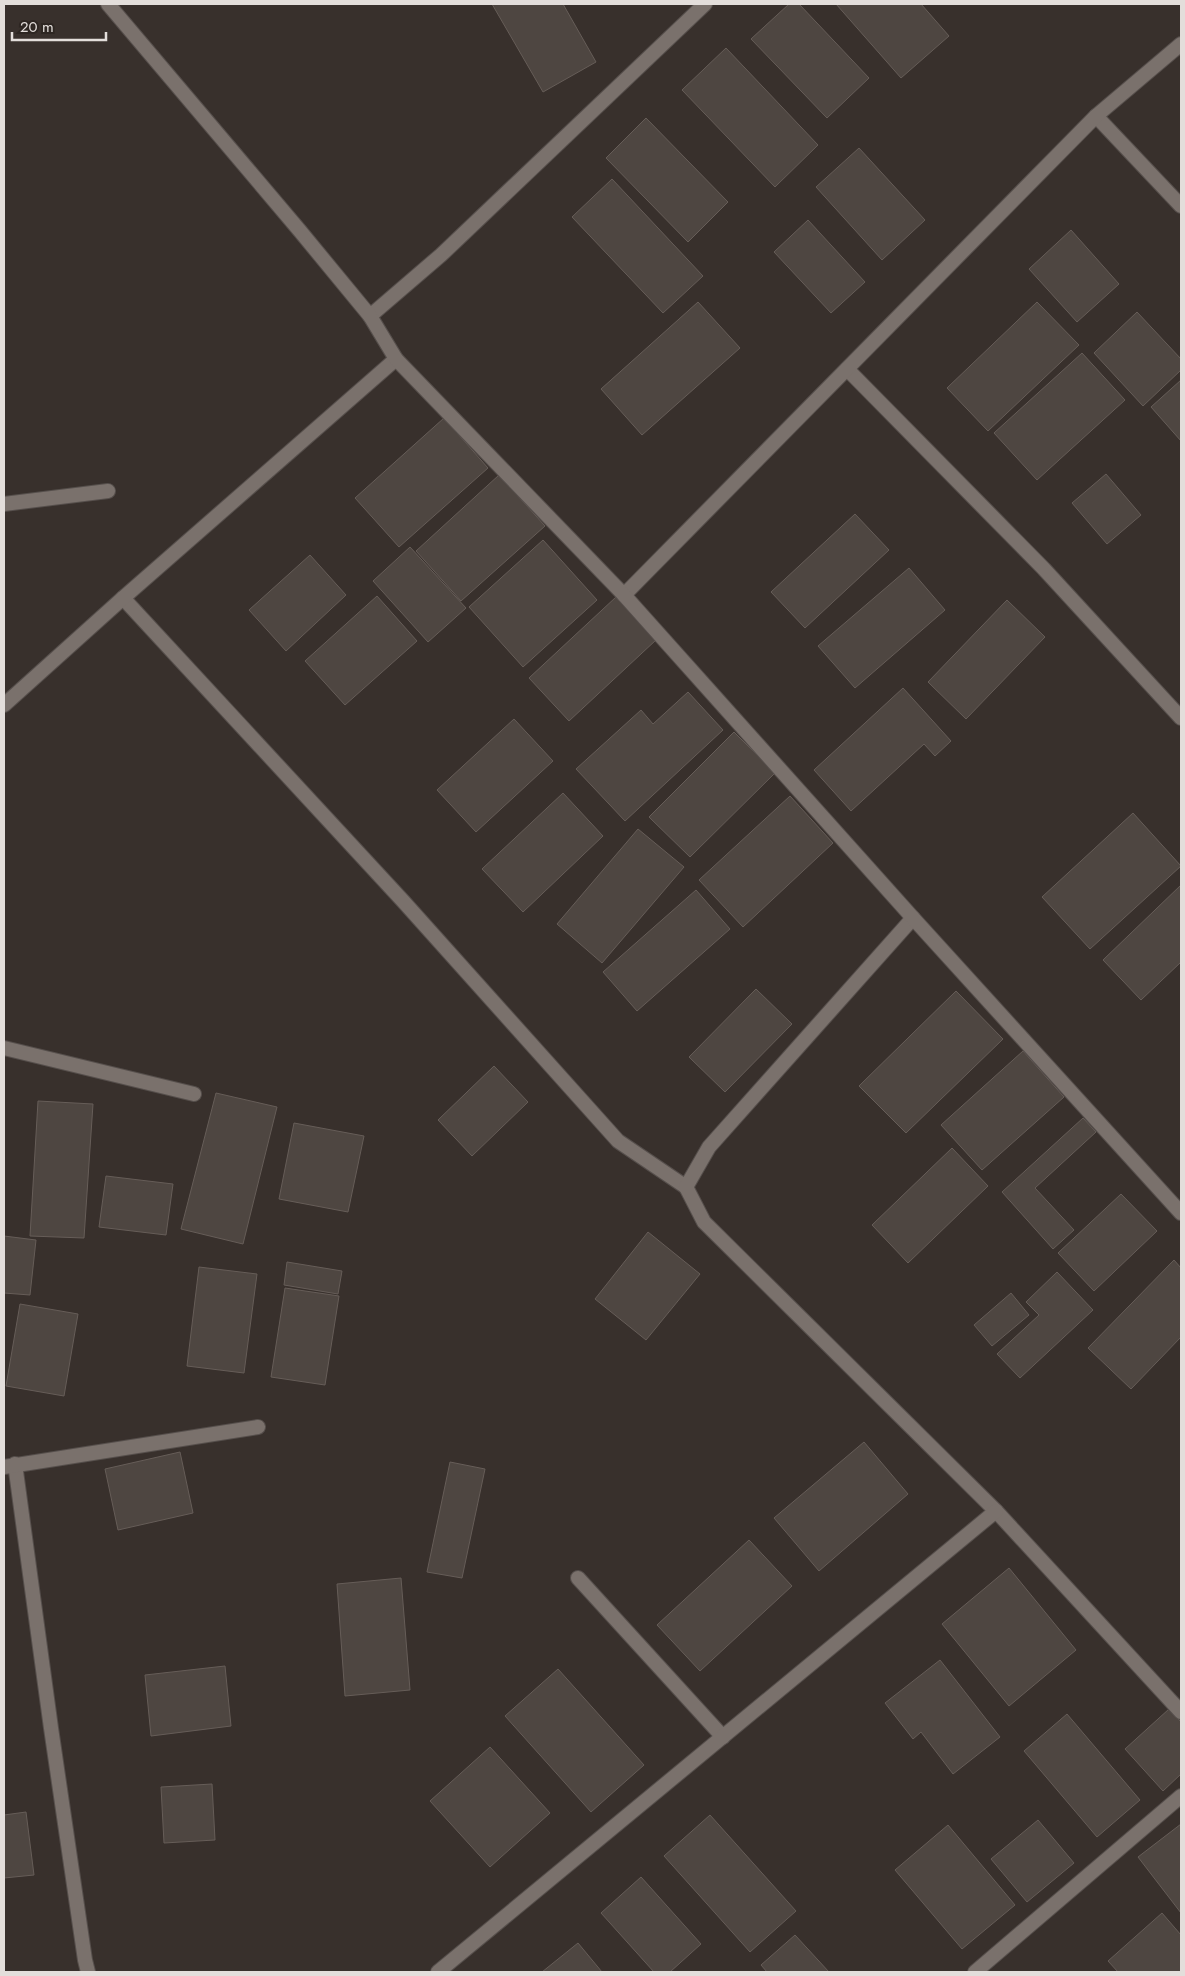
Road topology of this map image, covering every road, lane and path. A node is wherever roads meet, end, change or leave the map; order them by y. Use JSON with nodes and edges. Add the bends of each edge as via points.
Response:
{"nodes":[{"id":1,"x":108,"y":4,"type":"edge"},
{"id":2,"x":705,"y":4,"type":"edge"},
{"id":3,"x":1181,"y":44,"type":"edge"},
{"id":4,"x":1096,"y":116,"type":"junction"},
{"id":5,"x":1181,"y":206,"type":"edge"},
{"id":6,"x":370,"y":316,"type":"junction"},
{"id":7,"x":396,"y":359,"type":"junction"},
{"id":8,"x":847,"y":369,"type":"junction"},
{"id":9,"x":108,"y":491,"type":"dead end"},
{"id":10,"x":4,"y":504,"type":"edge"},
{"id":11,"x":624,"y":595,"type":"junction"},
{"id":12,"x":123,"y":598,"type":"junction"},
{"id":13,"x":4,"y":705,"type":"edge"},
{"id":14,"x":1181,"y":718,"type":"edge"},
{"id":15,"x":913,"y":918,"type":"junction"},
{"id":16,"x":4,"y":1048,"type":"edge"},
{"id":17,"x":194,"y":1094,"type":"dead end"},
{"id":18,"x":686,"y":1187,"type":"junction"},
{"id":19,"x":1181,"y":1213,"type":"edge"},
{"id":20,"x":258,"y":1427,"type":"dead end"},
{"id":21,"x":10,"y":1465,"type":"edge"},
{"id":22,"x":996,"y":1511,"type":"junction"},
{"id":23,"x":578,"y":1578,"type":"dead end"},
{"id":24,"x":1181,"y":1712,"type":"edge"},
{"id":25,"x":723,"y":1737,"type":"junction"},
{"id":26,"x":1181,"y":1796,"type":"edge"},
{"id":27,"x":88,"y":1972,"type":"edge"},
{"id":28,"x":438,"y":1972,"type":"edge"},
{"id":29,"x":976,"y":1972,"type":"edge"}],
"edges":[{"from":1,"to":6,"type":"street"},
{"from":2,"to":6,"type":"street","via":[[441,255]]},
{"from":3,"to":4,"type":"street"},
{"from":4,"to":5,"type":"street"},
{"from":4,"to":8,"type":"street"},
{"from":6,"to":7,"type":"street"},
{"from":7,"to":11,"type":"street"},
{"from":7,"to":12,"type":"street"},
{"from":8,"to":11,"type":"street"},
{"from":8,"to":14,"type":"street","via":[[1044,569]]},
{"from":9,"to":10,"type":"street"},
{"from":11,"to":15,"type":"street"},
{"from":12,"to":13,"type":"street"},
{"from":12,"to":18,"type":"street","via":[[410,909],[618,1141]]},
{"from":15,"to":18,"type":"street","via":[[709,1147]]},
{"from":15,"to":19,"type":"street"},
{"from":16,"to":17,"type":"street"},
{"from":18,"to":22,"type":"street","via":[[704,1222]]},
{"from":20,"to":21,"type":"street"},
{"from":21,"to":27,"type":"street"},
{"from":22,"to":24,"type":"street"},
{"from":22,"to":25,"type":"street"},
{"from":23,"to":25,"type":"street"},
{"from":25,"to":28,"type":"street"},
{"from":26,"to":29,"type":"street"}]}
